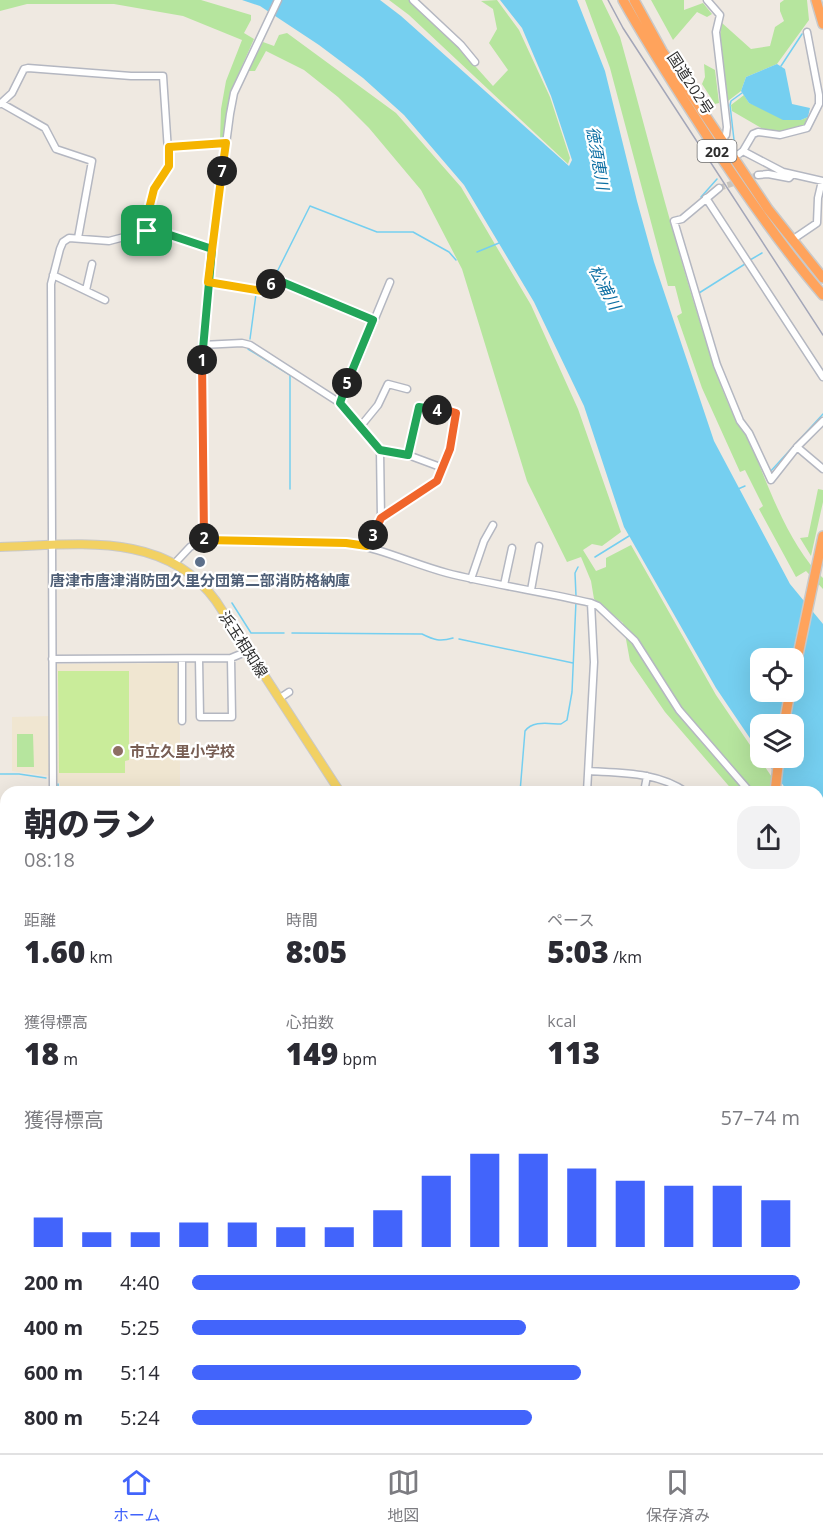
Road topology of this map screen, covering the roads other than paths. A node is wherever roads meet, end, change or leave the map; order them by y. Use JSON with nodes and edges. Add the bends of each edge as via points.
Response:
{"nodes":[{"id":1,"x":278,"y":0,"type":"edge"},
{"id":2,"x":413,"y":0,"type":"edge"},
{"id":3,"x":623,"y":0,"type":"edge"},
{"id":4,"x":634,"y":0,"type":"edge"},
{"id":5,"x":707,"y":0,"type":"edge"},
{"id":6,"x":816,"y":0,"type":"edge"},
{"id":7,"x":823,"y":24,"type":"edge"},
{"id":8,"x":807,"y":32,"type":"dead end"},
{"id":9,"x":474,"y":62,"type":"dead end"},
{"id":10,"x":821,"y":94,"type":"edge"},
{"id":11,"x":1,"y":104,"type":"edge"},
{"id":12,"x":721,"y":140,"type":"junction"},
{"id":13,"x":226,"y":143,"type":"junction"},
{"id":14,"x":169,"y":147,"type":"junction"},
{"id":15,"x":743,"y":151,"type":"junction"},
{"id":16,"x":728,"y":158,"type":"junction"},
{"id":17,"x":758,"y":175,"type":"tunnel mouth"},
{"id":18,"x":792,"y":175,"type":"junction"},
{"id":19,"x":822,"y":181,"type":"edge"},
{"id":20,"x":719,"y":188,"type":"tunnel mouth"},
{"id":21,"x":706,"y":198,"type":"junction"},
{"id":22,"x":147,"y":231,"type":"junction"},
{"id":23,"x":78,"y":238,"type":"junction"},
{"id":24,"x":792,"y":240,"type":"junction"},
{"id":25,"x":212,"y":249,"type":"junction"},
{"id":26,"x":92,"y":264,"type":"dead end"},
{"id":27,"x":53,"y":275,"type":"junction"},
{"id":28,"x":823,"y":278,"type":"edge"},
{"id":29,"x":208,"y":282,"type":"junction"},
{"id":30,"x":390,"y":282,"type":"dead end"},
{"id":31,"x":86,"y":290,"type":"junction"},
{"id":32,"x":823,"y":295,"type":"edge"},
{"id":33,"x":105,"y":300,"type":"dead end"},
{"id":34,"x":373,"y":320,"type":"junction"},
{"id":35,"x":202,"y":345,"type":"junction"},
{"id":36,"x":823,"y":377,"type":"edge"},
{"id":37,"x":407,"y":389,"type":"dead end"},
{"id":38,"x":340,"y":403,"type":"junction"},
{"id":39,"x":823,"y":421,"type":"edge"},
{"id":40,"x":360,"y":427,"type":"junction"},
{"id":41,"x":797,"y":447,"type":"junction"},
{"id":42,"x":380,"y":450,"type":"junction"},
{"id":43,"x":408,"y":455,"type":"junction"},
{"id":44,"x":443,"y":468,"type":"junction"},
{"id":45,"x":823,"y":469,"type":"edge"},
{"id":46,"x":381,"y":518,"type":"junction"},
{"id":47,"x":493,"y":525,"type":"dead end"},
{"id":48,"x":823,"y":536,"type":"edge"},
{"id":49,"x":204,"y":540,"type":"junction"},
{"id":50,"x":52,"y":546,"type":"junction"},
{"id":51,"x":367,"y":546,"type":"junction"},
{"id":52,"x":539,"y":546,"type":"dead end"},
{"id":53,"x":0,"y":547,"type":"edge"},
{"id":54,"x":512,"y":548,"type":"dead end"},
{"id":55,"x":175,"y":563,"type":"junction"},
{"id":56,"x":471,"y":579,"type":"junction"},
{"id":57,"x":504,"y":585,"type":"junction"},
{"id":58,"x":531,"y":590,"type":"junction"},
{"id":59,"x":591,"y":603,"type":"junction"},
{"id":60,"x":799,"y":648,"type":"edge"},
{"id":61,"x":248,"y":651,"type":"junction"},
{"id":62,"x":199,"y":658,"type":"junction"},
{"id":63,"x":231,"y":658,"type":"junction"},
{"id":64,"x":52,"y":659,"type":"junction"},
{"id":65,"x":182,"y":659,"type":"junction"},
{"id":66,"x":289,"y":692,"type":"dead end"},
{"id":67,"x":279,"y":698,"type":"junction"},
{"id":68,"x":182,"y":721,"type":"dead end"},
{"id":69,"x":778,"y":768,"type":"edge"},
{"id":70,"x":589,"y":771,"type":"junction"},
{"id":71,"x":647,"y":776,"type":"junction"},
{"id":72,"x":52,"y":786,"type":"edge"},
{"id":73,"x":336,"y":786,"type":"edge"},
{"id":74,"x":588,"y":786,"type":"edge"},
{"id":75,"x":645,"y":786,"type":"edge"},
{"id":76,"x":675,"y":786,"type":"edge"},
{"id":77,"x":745,"y":786,"type":"edge"},
{"id":78,"x":776,"y":786,"type":"edge"}],
"edges":[{"from":1,"to":13,"type":"street","via":[[234,93]]},
{"from":2,"to":9,"type":"street","via":[[462,45]]},
{"from":3,"to":16,"type":"highway","name":"国道202号","number":"202","via":[[654,54]]},
{"from":4,"to":12,"type":"highway","name":"国道202号","number":"202","via":[[662,51]]},
{"from":5,"to":12,"type":"street","via":[[720,15],[716,32],[727,127]]},
{"from":6,"to":7,"type":"highway"},
{"from":8,"to":10,"type":"street"},
{"from":10,"to":15,"type":"street","via":[[807,128],[780,135],[758,132]]},
{"from":11,"to":14,"type":"street","via":[[28,68],[163,76]]},
{"from":11,"to":23,"type":"street","via":[[45,128],[56,149],[92,161]]},
{"from":12,"to":16,"type":"highway","name":"国道202号","number":"202"},
{"from":13,"to":14,"type":"street"},
{"from":13,"to":25,"type":"street"},
{"from":14,"to":22,"type":"street","via":[[169,166],[154,189]]},
{"from":15,"to":16,"type":"street"},
{"from":15,"to":18,"type":"street"},
{"from":16,"to":24,"type":"highway","name":"国道202号","number":"202"},
{"from":16,"to":32,"type":"highway","name":"国道202号","number":"202","via":[[781,244]]},
{"from":17,"to":18,"type":"street"},
{"from":18,"to":19,"type":"street"},
{"from":19,"to":24,"type":"street","via":[[817,223]]},
{"from":20,"to":21,"type":"street"},
{"from":21,"to":36,"type":"street"},
{"from":21,"to":41,"type":"street","via":[[682,219],[674,221],[717,365],[771,480]]},
{"from":22,"to":23,"type":"street","via":[[110,241]]},
{"from":22,"to":25,"type":"street"},
{"from":23,"to":27,"type":"street","via":[[63,242]]},
{"from":24,"to":28,"type":"highway","name":"国道202号","number":"202"},
{"from":25,"to":29,"type":"street"},
{"from":26,"to":31,"type":"street"},
{"from":27,"to":31,"type":"street"},
{"from":27,"to":50,"type":"street"},
{"from":29,"to":34,"type":"street","via":[[262,291],[276,281],[282,282]]},
{"from":29,"to":35,"type":"street"},
{"from":30,"to":34,"type":"street"},
{"from":31,"to":33,"type":"street"},
{"from":34,"to":38,"type":"street"},
{"from":35,"to":38,"type":"street","via":[[249,345]]},
{"from":35,"to":49,"type":"street"},
{"from":37,"to":40,"type":"street","via":[[388,384],[378,405]]},
{"from":38,"to":40,"type":"street"},
{"from":39,"to":41,"type":"street"},
{"from":40,"to":42,"type":"street"},
{"from":41,"to":45,"type":"street"},
{"from":42,"to":43,"type":"street"},
{"from":42,"to":46,"type":"street"},
{"from":43,"to":44,"type":"street"},
{"from":43,"to":44,"type":"street","via":[[419,407],[456,413]]},
{"from":44,"to":46,"type":"street","via":[[437,481]]},
{"from":46,"to":51,"type":"street"},
{"from":47,"to":56,"type":"street"},
{"from":48,"to":60,"type":"highway"},
{"from":49,"to":51,"type":"street"},
{"from":49,"to":55,"type":"street","via":[[190,547]]},
{"from":50,"to":53,"type":"main road","name":"浜玉相知線"},
{"from":50,"to":55,"type":"main road","name":"浜玉相知線","via":[[120,546]]},
{"from":50,"to":64,"type":"street"},
{"from":51,"to":56,"type":"street"},
{"from":52,"to":58,"type":"street"},
{"from":54,"to":57,"type":"street"},
{"from":55,"to":61,"type":"main road","name":"浜玉相知線","via":[[210,592]]},
{"from":56,"to":57,"type":"street"},
{"from":57,"to":58,"type":"street"},
{"from":58,"to":59,"type":"street"},
{"from":59,"to":70,"type":"street","via":[[594,662]]},
{"from":59,"to":77,"type":"street","via":[[635,641],[679,710]]},
{"from":61,"to":63,"type":"street"},
{"from":61,"to":67,"type":"main road","name":"浜玉相知線"},
{"from":62,"to":63,"type":"street"},
{"from":62,"to":63,"type":"street","via":[[200,717],[232,717]]},
{"from":62,"to":65,"type":"street"},
{"from":64,"to":65,"type":"street"},
{"from":64,"to":72,"type":"street"},
{"from":65,"to":68,"type":"street"},
{"from":66,"to":67,"type":"street"},
{"from":67,"to":73,"type":"main road","name":"浜玉相知線"},
{"from":69,"to":78,"type":"highway"},
{"from":70,"to":71,"type":"street"},
{"from":70,"to":74,"type":"street"},
{"from":71,"to":75,"type":"street"},
{"from":71,"to":76,"type":"street"}]}
